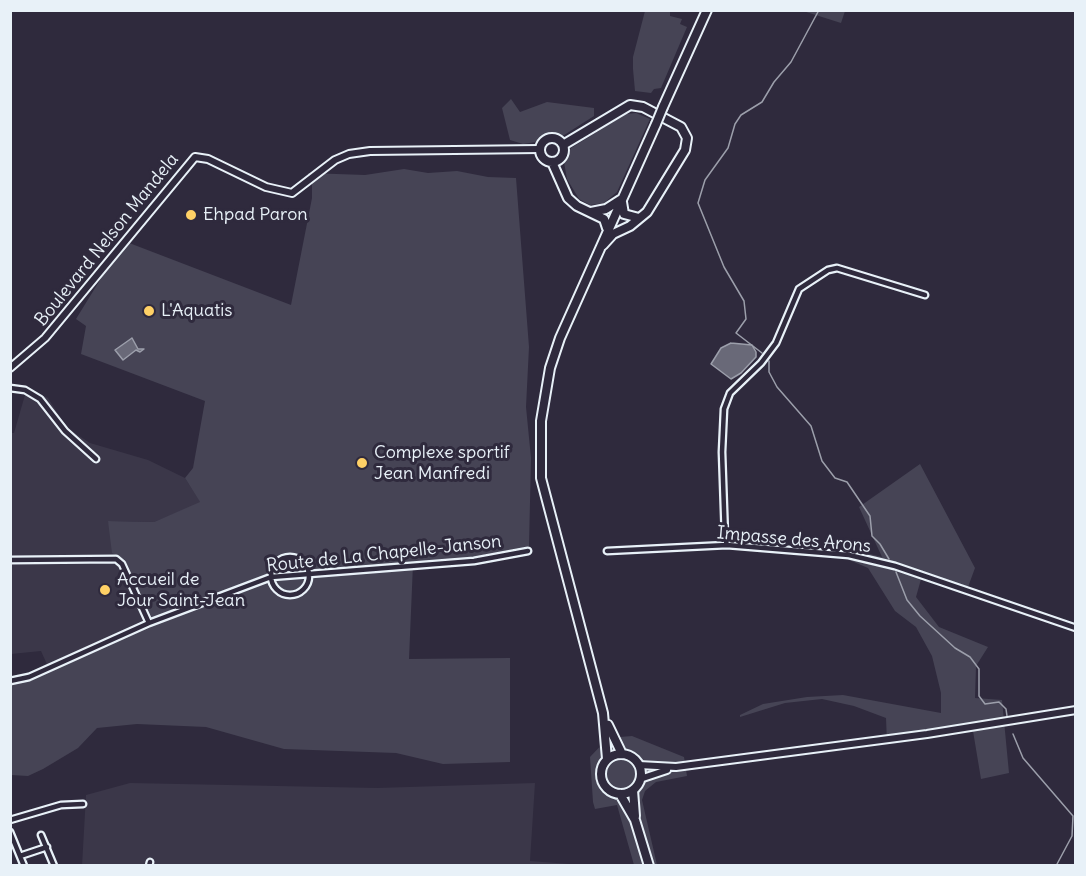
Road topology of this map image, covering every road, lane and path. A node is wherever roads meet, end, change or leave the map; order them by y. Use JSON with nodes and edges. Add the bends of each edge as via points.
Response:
{"nodes":[{"id":1,"x":707,"y":10,"type":"edge"},
{"id":2,"x":563,"y":145,"type":"junction"},
{"id":3,"x":539,"y":149,"type":"junction"},
{"id":4,"x":552,"y":162,"type":"junction"},
{"id":5,"x":621,"y":200,"type":"junction"},
{"id":6,"x":591,"y":212,"type":"junction"},
{"id":7,"x":639,"y":218,"type":"junction"},
{"id":8,"x":607,"y":230,"type":"junction"},
{"id":9,"x":600,"y":248,"type":"junction"},
{"id":10,"x":925,"y":295,"type":"dead end"},
{"id":11,"x":10,"y":368,"type":"edge"},
{"id":12,"x":10,"y":388,"type":"edge"},
{"id":13,"x":96,"y":459,"type":"dead end"},
{"id":14,"x":727,"y":545,"type":"junction"},
{"id":15,"x":528,"y":551,"type":"dead end"},
{"id":16,"x":607,"y":551,"type":"dead end"},
{"id":17,"x":10,"y":560,"type":"edge"},
{"id":18,"x":309,"y":574,"type":"junction"},
{"id":19,"x":271,"y":577,"type":"junction"},
{"id":20,"x":149,"y":622,"type":"junction"},
{"id":21,"x":1076,"y":628,"type":"edge"},
{"id":22,"x":10,"y":681,"type":"edge"},
{"id":23,"x":1076,"y":710,"type":"edge"},
{"id":24,"x":603,"y":713,"type":"junction"},
{"id":25,"x":622,"y":754,"type":"junction"},
{"id":26,"x":607,"y":759,"type":"junction"},
{"id":27,"x":639,"y":765,"type":"junction"},
{"id":28,"x":676,"y":767,"type":"junction"},
{"id":29,"x":640,"y":779,"type":"junction"},
{"id":30,"x":633,"y":790,"type":"junction"},
{"id":31,"x":620,"y":794,"type":"junction"},
{"id":32,"x":83,"y":804,"type":"dead end"},
{"id":33,"x":10,"y":820,"type":"edge"},
{"id":34,"x":635,"y":820,"type":"junction"},
{"id":35,"x":10,"y":832,"type":"edge"},
{"id":36,"x":41,"y":835,"type":"dead end"},
{"id":37,"x":47,"y":847,"type":"junction"},
{"id":38,"x":20,"y":856,"type":"junction"},
{"id":39,"x":24,"y":866,"type":"edge"},
{"id":40,"x":54,"y":866,"type":"edge"},
{"id":41,"x":649,"y":866,"type":"edge"}],
"edges":[{"from":1,"to":5,"type":"main road","bridge":true},
{"from":2,"to":3,"type":"main road","via":[[550,137],[542,141]]},
{"from":2,"to":4,"type":"main road","via":[[562,157]]},
{"from":2,"to":7,"type":"main road","via":[[630,105],[643,106],[681,127],[687,138],[685,150],[647,212]]},
{"from":3,"to":4,"type":"main road","via":[[541,157]]},
{"from":3,"to":11,"type":"street","name":"Boulevard Nelson Mandela","via":[[349,154],[292,193],[266,187],[208,159],[195,157],[45,338]]},
{"from":4,"to":6,"type":"main road","via":[[568,198]]},
{"from":5,"to":6,"type":"main road"},
{"from":5,"to":7,"type":"main road","via":[[624,214]]},
{"from":5,"to":8,"type":"main road"},
{"from":6,"to":8,"type":"main road","via":[[604,219]]},
{"from":7,"to":9,"type":"main road","via":[[613,234]]},
{"from":8,"to":9,"type":"main road"},
{"from":9,"to":24,"type":"main road","via":[[550,368],[539,449],[548,514]]},
{"from":10,"to":14,"type":"street","via":[[837,268],[799,289],[776,343],[730,393],[724,409]]},
{"from":12,"to":13,"type":"street","via":[[25,390],[40,399]]},
{"from":14,"to":16,"type":"street","name":"Impasse des Arons"},
{"from":14,"to":21,"type":"street","name":"Impasse des Arons","via":[[849,555],[895,566]]},
{"from":15,"to":18,"type":"street","name":"Route de La Chapelle-Janson","via":[[474,561]]},
{"from":17,"to":20,"type":"street","via":[[116,559]]},
{"from":18,"to":19,"type":"street","name":"Route de La Chapelle-Janson"},
{"from":18,"to":19,"type":"street","via":[[303,562],[291,557],[279,560]]},
{"from":18,"to":19,"type":"street","via":[[302,590],[291,595],[275,588]]},
{"from":19,"to":20,"type":"street","name":"Route de La Chapelle-Janson"},
{"from":20,"to":22,"type":"street","name":"Route de La Chapelle-Janson","via":[[29,677]]},
{"from":23,"to":28,"type":"street"},
{"from":24,"to":25,"type":"main road"},
{"from":24,"to":26,"type":"main road"},
{"from":25,"to":26,"type":"main road"},
{"from":25,"to":27,"type":"main road"},
{"from":26,"to":31,"type":"main road","via":[[602,779],[609,790]]},
{"from":27,"to":28,"type":"street"},
{"from":27,"to":29,"type":"main road"},
{"from":28,"to":29,"type":"street"},
{"from":29,"to":30,"type":"main road"},
{"from":30,"to":31,"type":"main road"},
{"from":30,"to":34,"type":"main road"},
{"from":31,"to":34,"type":"main road"},
{"from":32,"to":33,"type":"street","via":[[62,805]]},
{"from":34,"to":41,"type":"main road"},
{"from":35,"to":38,"type":"street"},
{"from":36,"to":37,"type":"street"},
{"from":37,"to":38,"type":"street"},
{"from":37,"to":40,"type":"street"},
{"from":38,"to":39,"type":"street"}]}
